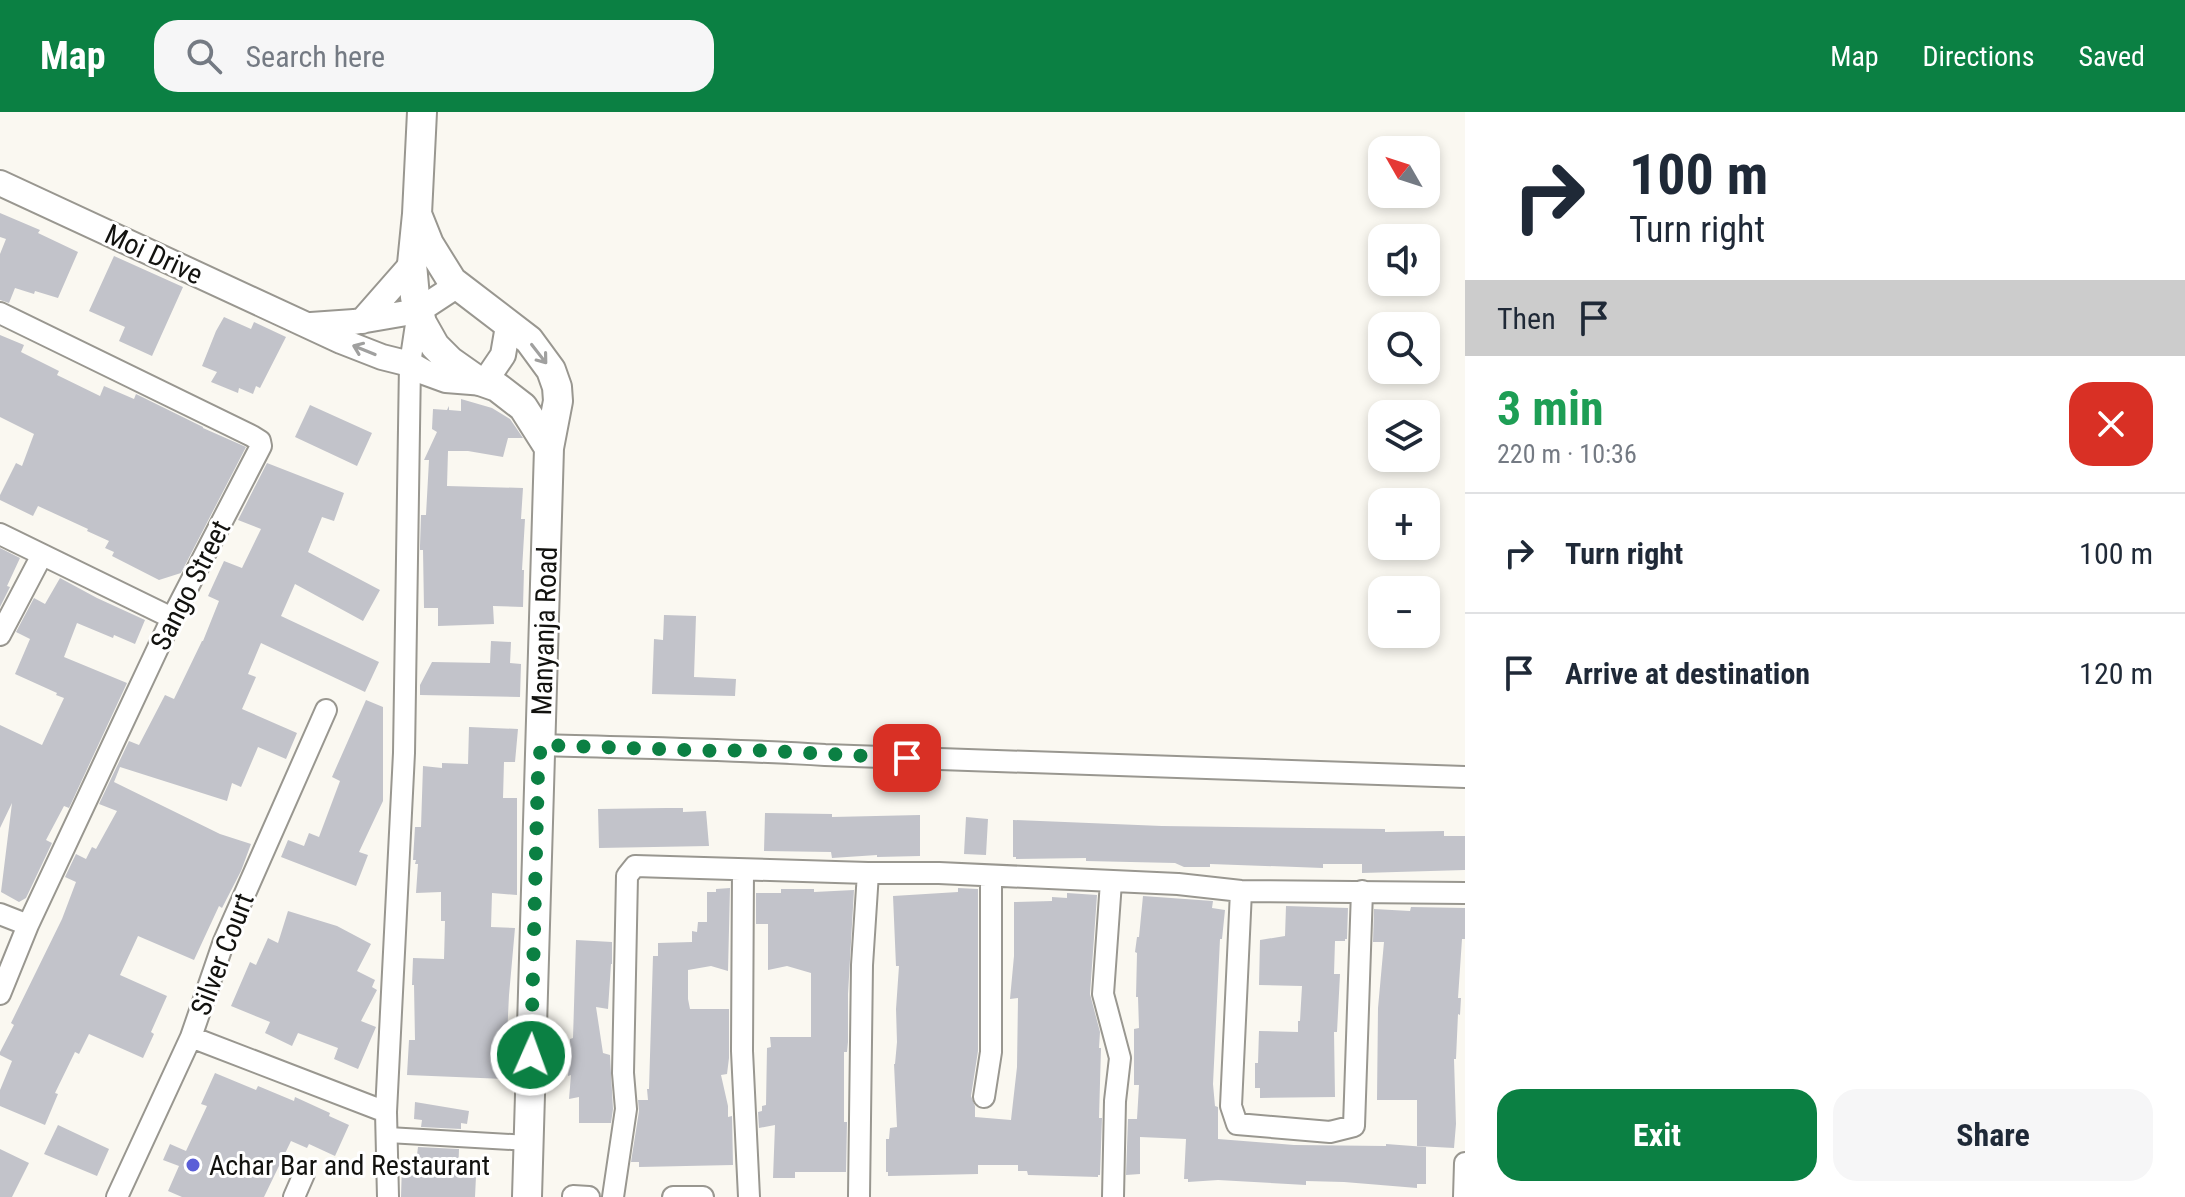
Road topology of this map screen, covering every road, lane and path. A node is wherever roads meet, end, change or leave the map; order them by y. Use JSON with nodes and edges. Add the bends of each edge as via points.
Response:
{"nodes":[{"id":1,"x":422,"y":112,"type":"edge"},
{"id":2,"x":0,"y":183,"type":"edge"},
{"id":3,"x":417,"y":214,"type":"junction"},
{"id":4,"x":412,"y":264,"type":"junction"},
{"id":5,"x":456,"y":286,"type":"junction"},
{"id":6,"x":418,"y":311,"type":"junction"},
{"id":7,"x":0,"y":313,"type":"edge"},
{"id":8,"x":362,"y":321,"type":"junction"},
{"id":9,"x":309,"y":325,"type":"junction"},
{"id":10,"x":508,"y":326,"type":"junction"},
{"id":11,"x":410,"y":364,"type":"junction"},
{"id":12,"x":484,"y":383,"type":"junction"},
{"id":13,"x":549,"y":448,"type":"junction"},
{"id":14,"x":0,"y":534,"type":"edge"},
{"id":15,"x":42,"y":555,"type":"junction"},
{"id":16,"x":172,"y":618,"type":"junction"},
{"id":17,"x":0,"y":635,"type":"edge"},
{"id":18,"x":326,"y":710,"type":"dead end"},
{"id":19,"x":541,"y":745,"type":"junction"},
{"id":20,"x":1465,"y":777,"type":"edge"},
{"id":21,"x":743,"y":870,"type":"junction"},
{"id":22,"x":868,"y":873,"type":"junction"},
{"id":23,"x":991,"y":876,"type":"junction"},
{"id":24,"x":1111,"y":882,"type":"junction"},
{"id":25,"x":1241,"y":891,"type":"junction"},
{"id":26,"x":1362,"y":891,"type":"junction"},
{"id":27,"x":1465,"y":893,"type":"edge"},
{"id":28,"x":0,"y":914,"type":"edge"},
{"id":29,"x":28,"y":925,"type":"junction"},
{"id":30,"x":0,"y":994,"type":"edge"},
{"id":31,"x":191,"y":1037,"type":"junction"},
{"id":32,"x":984,"y":1097,"type":"dead end"},
{"id":33,"x":386,"y":1112,"type":"junction"},
{"id":34,"x":388,"y":1135,"type":"junction"},
{"id":35,"x":528,"y":1143,"type":"junction"},
{"id":36,"x":1465,"y":1163,"type":"edge"},
{"id":37,"x":304,"y":1174,"type":"dead end"},
{"id":38,"x":573,"y":1196,"type":"edge"},
{"id":39,"x":859,"y":1196,"type":"edge"},
{"id":40,"x":117,"y":1197,"type":"edge"},
{"id":41,"x":294,"y":1197,"type":"edge"},
{"id":42,"x":388,"y":1197,"type":"edge"},
{"id":43,"x":527,"y":1197,"type":"edge"},
{"id":44,"x":589,"y":1197,"type":"edge"},
{"id":45,"x":613,"y":1197,"type":"edge"},
{"id":46,"x":673,"y":1197,"type":"edge"},
{"id":47,"x":703,"y":1197,"type":"edge"},
{"id":48,"x":749,"y":1197,"type":"edge"},
{"id":49,"x":846,"y":1197,"type":"edge"},
{"id":50,"x":871,"y":1197,"type":"edge"},
{"id":51,"x":1113,"y":1197,"type":"edge"},
{"id":52,"x":1464,"y":1197,"type":"edge"}],
"edges":[{"from":1,"to":3,"type":"main road","name":"Manyanja Road"},
{"from":2,"to":9,"type":"street","name":"Moi Drive"},
{"from":3,"to":4,"type":"main road","name":"Manyanja Road"},
{"from":3,"to":5,"type":"main road","name":"Manyanja Road"},
{"from":4,"to":6,"type":"main road","name":"Manyanja Road"},
{"from":4,"to":8,"type":"street"},
{"from":5,"to":6,"type":"street"},
{"from":5,"to":10,"type":"main road","name":"Manyanja Road"},
{"from":6,"to":8,"type":"street"},
{"from":6,"to":11,"type":"street"},
{"from":6,"to":12,"type":"main road","name":"Manyanja Road","via":[[442,355]]},
{"from":7,"to":16,"type":"street","name":"Sango Street","via":[[260,441],[259,452]]},
{"from":8,"to":9,"type":"street"},
{"from":11,"to":9,"type":"street","name":"Moi Drive","one_way":true},
{"from":10,"to":12,"type":"street","via":[[503,355]]},
{"from":10,"to":13,"type":"main road","name":"Manyanja Road","one_way":true,"via":[[529,340],[557,387]]},
{"from":11,"to":12,"type":"street","name":"Moi Drive","via":[[446,380]]},
{"from":11,"to":33,"type":"street","via":[[404,753]]},
{"from":12,"to":13,"type":"main road","name":"Manyanja Road","via":[[523,407]]},
{"from":13,"to":19,"type":"main road","name":"Manyanja Road"},
{"from":14,"to":15,"type":"street"},
{"from":15,"to":16,"type":"street"},
{"from":15,"to":17,"type":"street"},
{"from":16,"to":29,"type":"street","name":"Sango Street"},
{"from":18,"to":31,"type":"street","name":"Silver Court","via":[[224,941]]},
{"from":19,"to":20,"type":"street"},
{"from":19,"to":35,"type":"main road","name":"Manyanja Road"},
{"from":21,"to":22,"type":"street"},
{"from":21,"to":45,"type":"street","via":[[635,866],[627,876],[626,1109]]},
{"from":21,"to":48,"type":"street","via":[[742,1051]]},
{"from":22,"to":23,"type":"street"},
{"from":22,"to":39,"type":"street"},
{"from":23,"to":24,"type":"street"},
{"from":23,"to":32,"type":"street","via":[[991,1052]]},
{"from":24,"to":25,"type":"street"},
{"from":24,"to":51,"type":"street","via":[[1103,994],[1120,1058]]},
{"from":25,"to":26,"type":"street"},
{"from":25,"to":26,"type":"street","via":[[1231,1106],[1237,1124],[1330,1132],[1354,1126]]},
{"from":26,"to":27,"type":"street"},
{"from":28,"to":29,"type":"street"},
{"from":29,"to":30,"type":"street","name":"Sango Street"},
{"from":31,"to":33,"type":"street"},
{"from":31,"to":40,"type":"street","name":"Silver Court"},
{"from":33,"to":34,"type":"street"},
{"from":34,"to":35,"type":"street"},
{"from":34,"to":42,"type":"street"},
{"from":35,"to":43,"type":"main road","name":"Manyanja Road"},
{"from":36,"to":52,"type":"street"},
{"from":37,"to":41,"type":"street"},
{"from":38,"to":44,"type":"street"},
{"from":39,"to":49,"type":"street"},
{"from":39,"to":50,"type":"street"},
{"from":46,"to":47,"type":"street"}]}
